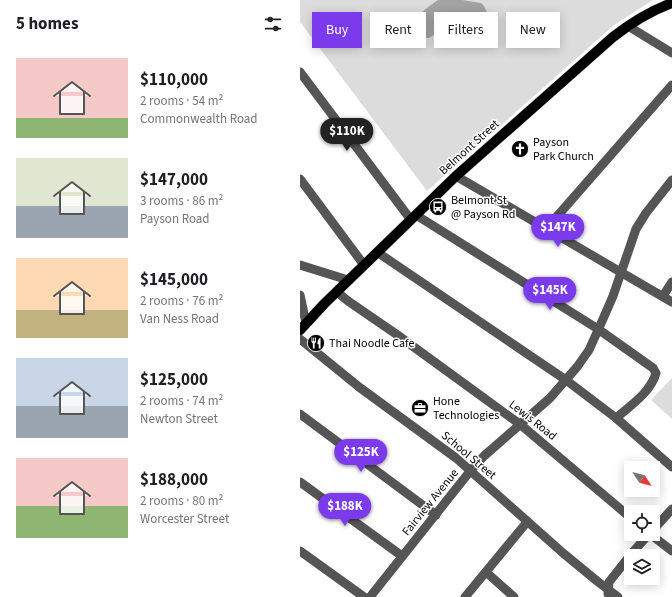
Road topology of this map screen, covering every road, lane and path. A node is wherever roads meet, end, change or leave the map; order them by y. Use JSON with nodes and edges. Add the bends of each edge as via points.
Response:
{"nodes":[{"id":1,"x":672,"y":3,"type":"edge"},
{"id":2,"x":628,"y":26,"type":"junction"},
{"id":3,"x":672,"y":53,"type":"edge"},
{"id":4,"x":300,"y":72,"type":"edge"},
{"id":5,"x":672,"y":85,"type":"edge"},
{"id":6,"x":456,"y":176,"type":"junction"},
{"id":7,"x":300,"y":179,"type":"edge"},
{"id":8,"x":672,"y":180,"type":"edge"},
{"id":9,"x":414,"y":217,"type":"junction"},
{"id":10,"x":546,"y":229,"type":"junction"},
{"id":11,"x":377,"y":252,"type":"junction"},
{"id":12,"x":300,"y":265,"type":"edge"},
{"id":13,"x":364,"y":265,"type":"junction"},
{"id":14,"x":621,"y":272,"type":"junction"},
{"id":15,"x":348,"y":280,"type":"junction"},
{"id":16,"x":672,"y":282,"type":"edge"},
{"id":17,"x":337,"y":292,"type":"junction"},
{"id":18,"x":300,"y":296,"type":"edge"},
{"id":19,"x":663,"y":296,"type":"junction"},
{"id":20,"x":672,"y":302,"type":"edge"},
{"id":21,"x":303,"y":327,"type":"edge"},
{"id":22,"x":598,"y":329,"type":"junction"},
{"id":23,"x":300,"y":338,"type":"edge"},
{"id":24,"x":566,"y":380,"type":"junction"},
{"id":25,"x":300,"y":414,"type":"edge"},
{"id":26,"x":616,"y":418,"type":"junction"},
{"id":27,"x":521,"y":425,"type":"junction"},
{"id":28,"x":672,"y":467,"type":"edge"},
{"id":29,"x":471,"y":470,"type":"junction"},
{"id":30,"x":300,"y":482,"type":"edge"},
{"id":31,"x":672,"y":509,"type":"edge"},
{"id":32,"x":624,"y":512,"type":"edge"},
{"id":33,"x":436,"y":515,"type":"junction"},
{"id":34,"x":527,"y":522,"type":"junction"},
{"id":35,"x":660,"y":522,"type":"edge"},
{"id":36,"x":643,"y":541,"type":"edge"},
{"id":37,"x":659,"y":541,"type":"edge"},
{"id":38,"x":300,"y":551,"type":"edge"},
{"id":39,"x":672,"y":551,"type":"edge"},
{"id":40,"x":402,"y":556,"type":"junction"},
{"id":41,"x":486,"y":572,"type":"junction"},
{"id":42,"x":608,"y":594,"type":"edge"},
{"id":43,"x":364,"y":597,"type":"edge"},
{"id":44,"x":370,"y":597,"type":"edge"},
{"id":45,"x":465,"y":597,"type":"edge"},
{"id":46,"x":514,"y":597,"type":"edge"},
{"id":47,"x":618,"y":597,"type":"edge"}],
"edges":[{"from":1,"to":2,"type":"main road","name":"Belmont Street"},
{"from":2,"to":3,"type":"street"},
{"from":2,"to":6,"type":"main road","name":"Belmont Street","via":[[602,46]]},
{"from":4,"to":9,"type":"street"},
{"from":5,"to":10,"type":"street"},
{"from":6,"to":9,"type":"main road","name":"Belmont Street"},
{"from":6,"to":10,"type":"street"},
{"from":7,"to":13,"type":"street"},
{"from":8,"to":14,"type":"street","name":"Fairview Avenue","via":[[636,229]]},
{"from":9,"to":11,"type":"main road","name":"Belmont Street"},
{"from":9,"to":22,"type":"street"},
{"from":10,"to":14,"type":"street"},
{"from":11,"to":13,"type":"main road","name":"Belmont Street"},
{"from":11,"to":24,"type":"street"},
{"from":12,"to":15,"type":"street"},
{"from":13,"to":15,"type":"main road","name":"Belmont Street"},
{"from":14,"to":19,"type":"street"},
{"from":14,"to":22,"type":"street","name":"Fairview Avenue"},
{"from":15,"to":17,"type":"main road","name":"Belmont Street"},
{"from":16,"to":19,"type":"street"},
{"from":17,"to":21,"type":"main road","name":"Belmont Street"},
{"from":17,"to":27,"type":"street","name":"Lewis Road"},
{"from":18,"to":21,"type":"street"},
{"from":19,"to":20,"type":"street"},
{"from":22,"to":24,"type":"street","name":"Fairview Avenue","via":[[589,350]]},
{"from":22,"to":26,"type":"street","via":[[653,368],[656,373],[648,389]]},
{"from":23,"to":29,"type":"street","name":"School Street","via":[[359,387]]},
{"from":24,"to":26,"type":"street"},
{"from":24,"to":27,"type":"street","name":"Fairview Avenue"},
{"from":25,"to":33,"type":"street"},
{"from":26,"to":28,"type":"street"},
{"from":27,"to":29,"type":"street","name":"Fairview Avenue","via":[[488,452]]},
{"from":27,"to":32,"type":"street","name":"Lewis Road"},
{"from":29,"to":33,"type":"street","name":"Fairview Avenue"},
{"from":29,"to":34,"type":"street","name":"School Street"},
{"from":30,"to":40,"type":"street"},
{"from":31,"to":35,"type":"street"},
{"from":33,"to":40,"type":"street","name":"Fairview Avenue"},
{"from":34,"to":41,"type":"street"},
{"from":34,"to":42,"type":"street","name":"School Street"},
{"from":36,"to":42,"type":"street","via":[[609,582]]},
{"from":37,"to":39,"type":"street"},
{"from":38,"to":43,"type":"street"},
{"from":40,"to":44,"type":"street","name":"Fairview Avenue"},
{"from":41,"to":45,"type":"street"},
{"from":41,"to":46,"type":"street"},
{"from":42,"to":47,"type":"street","name":"School Street"}]}
